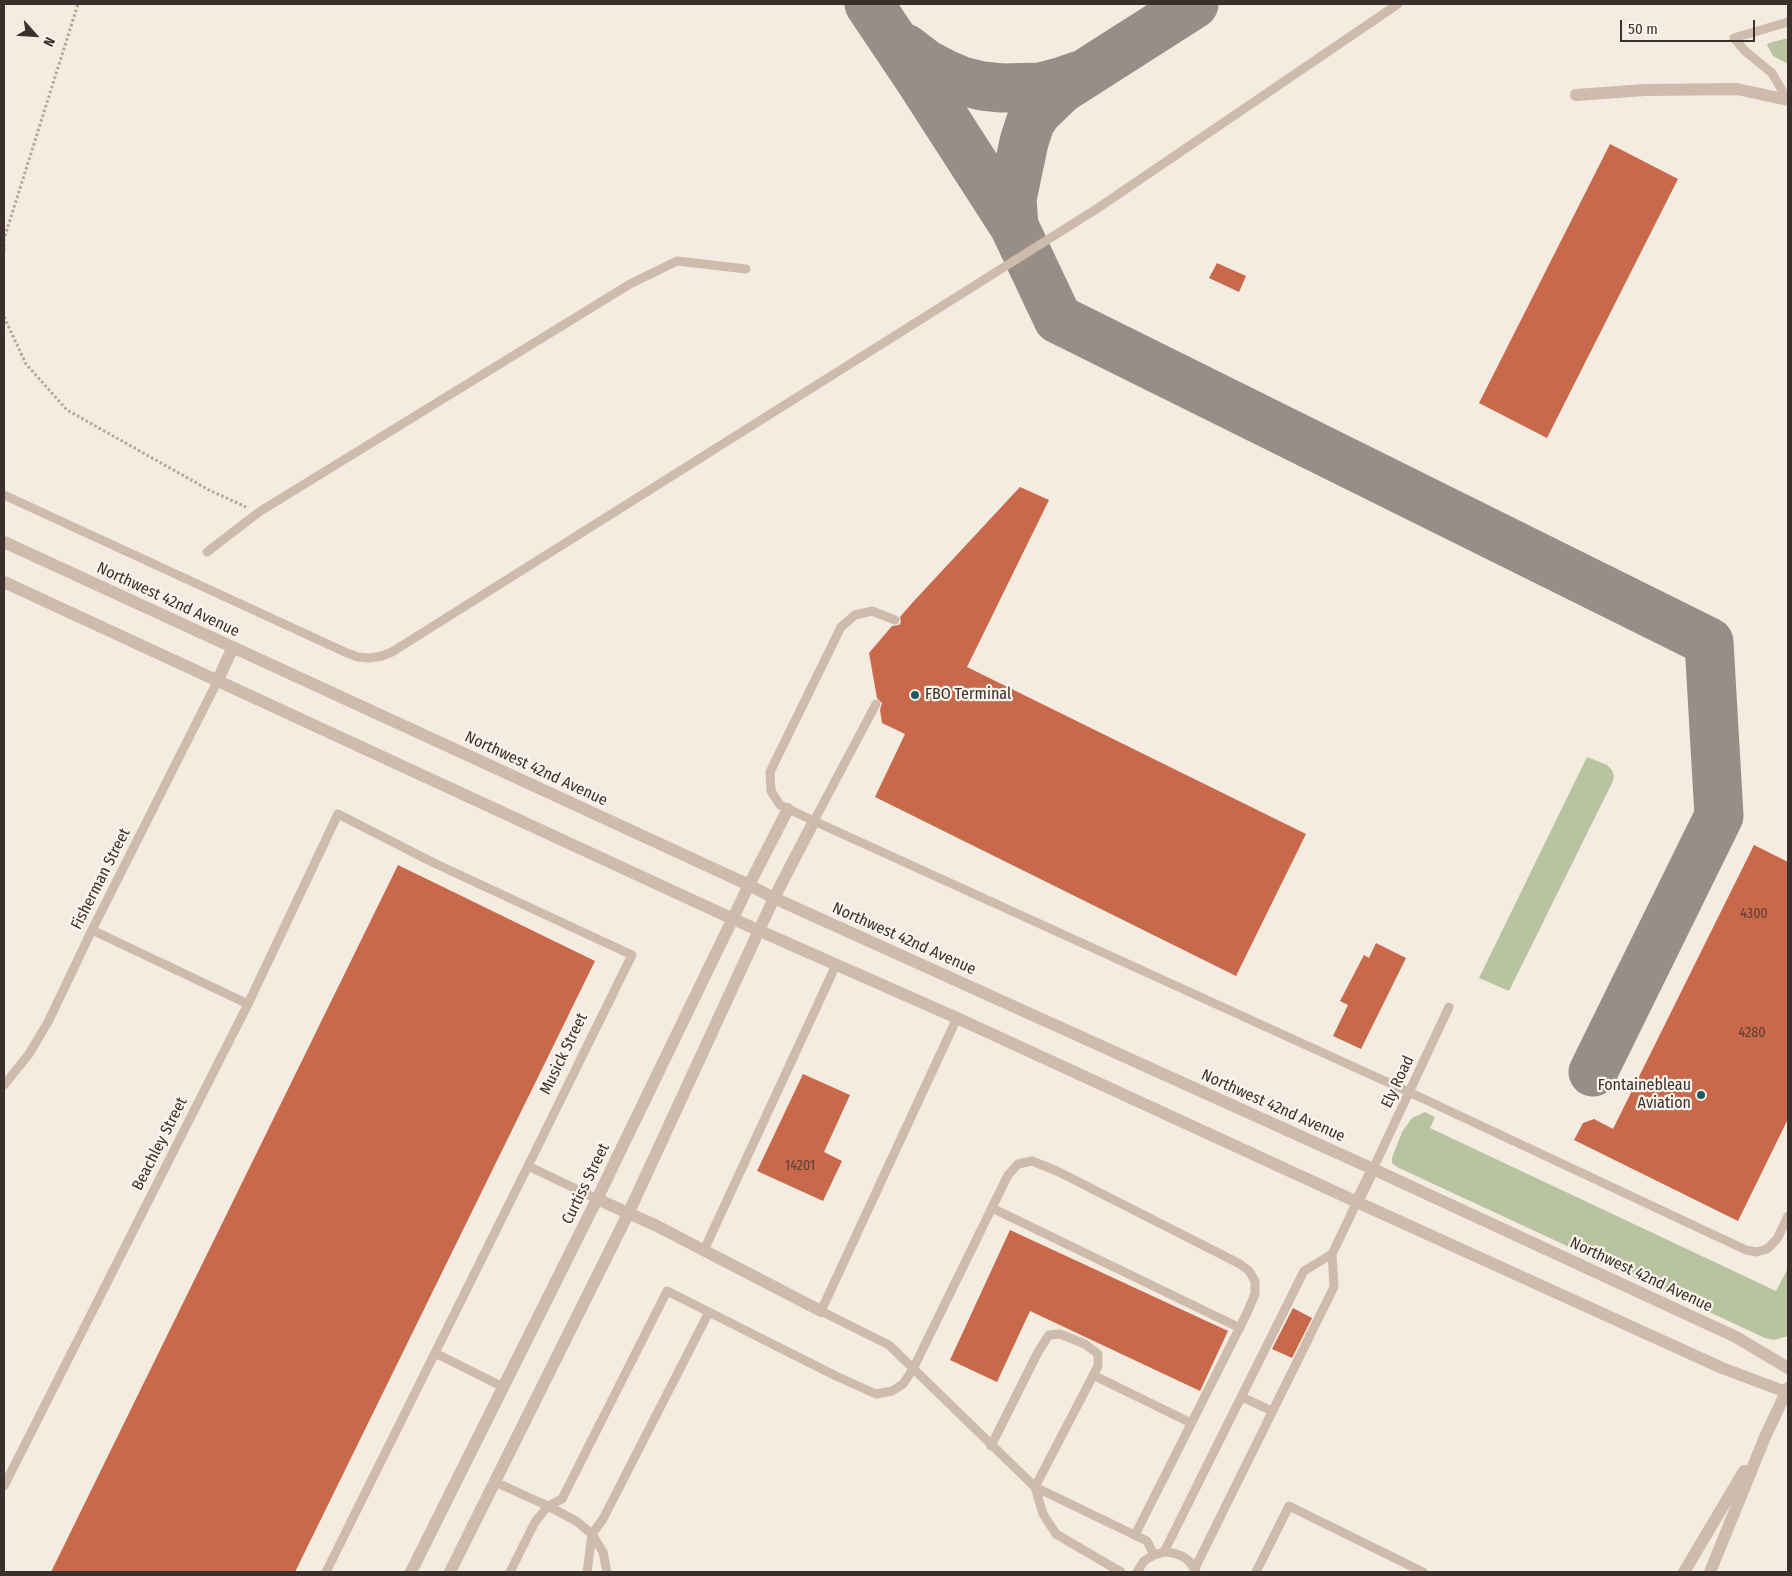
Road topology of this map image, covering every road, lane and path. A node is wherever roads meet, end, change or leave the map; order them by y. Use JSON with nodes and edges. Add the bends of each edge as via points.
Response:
{"nodes":[{"id":1,"x":78,"y":4,"type":"edge"},
{"id":2,"x":1398,"y":4,"type":"edge"},
{"id":3,"x":1788,"y":22,"type":"edge"},
{"id":4,"x":1576,"y":95,"type":"dead end"},
{"id":5,"x":1788,"y":100,"type":"edge"},
{"id":6,"x":4,"y":251,"type":"edge"},
{"id":7,"x":746,"y":269,"type":"dead end"},
{"id":8,"x":4,"y":317,"type":"edge"},
{"id":9,"x":4,"y":496,"type":"edge"},
{"id":10,"x":259,"y":512,"type":"junction"},
{"id":11,"x":4,"y":542,"type":"edge"},
{"id":12,"x":207,"y":552,"type":"dead end"},
{"id":13,"x":4,"y":582,"type":"edge"},
{"id":14,"x":895,"y":620,"type":"dead end"},
{"id":15,"x":233,"y":647,"type":"junction"},
{"id":16,"x":218,"y":682,"type":"junction"},
{"id":17,"x":876,"y":704,"type":"dead end"},
{"id":18,"x":788,"y":809,"type":"junction"},
{"id":19,"x":338,"y":814,"type":"joint"},
{"id":20,"x":814,"y":822,"type":"junction"},
{"id":21,"x":749,"y":885,"type":"junction"},
{"id":22,"x":774,"y":898,"type":"junction"},
{"id":23,"x":733,"y":918,"type":"junction"},
{"id":24,"x":92,"y":930,"type":"junction"},
{"id":25,"x":759,"y":930,"type":"junction"},
{"id":26,"x":836,"y":965,"type":"junction"},
{"id":27,"x":248,"y":1004,"type":"junction"},
{"id":28,"x":1449,"y":1007,"type":"dead end"},
{"id":29,"x":958,"y":1018,"type":"junction"},
{"id":30,"x":4,"y":1085,"type":"edge"},
{"id":31,"x":1410,"y":1092,"type":"junction"},
{"id":32,"x":528,"y":1166,"type":"junction"},
{"id":33,"x":1373,"y":1169,"type":"junction"},
{"id":34,"x":597,"y":1199,"type":"junction"},
{"id":35,"x":1356,"y":1202,"type":"junction"},
{"id":36,"x":992,"y":1208,"type":"junction"},
{"id":37,"x":629,"y":1212,"type":"junction"},
{"id":38,"x":1788,"y":1216,"type":"edge"},
{"id":39,"x":704,"y":1250,"type":"junction"},
{"id":40,"x":1332,"y":1254,"type":"junction"},
{"id":41,"x":820,"y":1311,"type":"junction"},
{"id":42,"x":709,"y":1312,"type":"junction"},
{"id":43,"x":1240,"y":1328,"type":"junction"},
{"id":44,"x":435,"y":1354,"type":"junction"},
{"id":45,"x":1788,"y":1368,"type":"edge"},
{"id":46,"x":913,"y":1369,"type":"junction"},
{"id":47,"x":1093,"y":1375,"type":"junction"},
{"id":48,"x":503,"y":1387,"type":"junction"},
{"id":49,"x":1788,"y":1391,"type":"edge"},
{"id":50,"x":1242,"y":1396,"type":"junction"},
{"id":51,"x":1272,"y":1411,"type":"junction"},
{"id":52,"x":1191,"y":1423,"type":"junction"},
{"id":53,"x":1765,"y":1437,"type":"junction"},
{"id":54,"x":991,"y":1446,"type":"junction"},
{"id":55,"x":495,"y":1482,"type":"junction"},
{"id":56,"x":4,"y":1486,"type":"edge"},
{"id":57,"x":1035,"y":1487,"type":"junction"},
{"id":58,"x":548,"y":1506,"type":"junction"},
{"id":59,"x":592,"y":1534,"type":"junction"},
{"id":60,"x":1135,"y":1535,"type":"junction"},
{"id":61,"x":1164,"y":1552,"type":"junction"},
{"id":62,"x":1154,"y":1555,"type":"junction"},
{"id":63,"x":1195,"y":1570,"type":"edge"},
{"id":64,"x":326,"y":1572,"type":"edge"},
{"id":65,"x":411,"y":1572,"type":"edge"},
{"id":66,"x":450,"y":1572,"type":"edge"},
{"id":67,"x":510,"y":1572,"type":"edge"},
{"id":68,"x":587,"y":1572,"type":"edge"},
{"id":69,"x":607,"y":1572,"type":"edge"},
{"id":70,"x":1121,"y":1572,"type":"edge"},
{"id":71,"x":1137,"y":1572,"type":"edge"},
{"id":72,"x":1256,"y":1572,"type":"edge"},
{"id":73,"x":1423,"y":1572,"type":"edge"},
{"id":74,"x":1684,"y":1572,"type":"edge"},
{"id":75,"x":1710,"y":1572,"type":"edge"}],
"edges":[{"from":1,"to":6,"type":"path","via":[[4,239]]},
{"from":2,"to":9,"type":"lane","via":[[1090,213],[382,656],[369,658],[347,653]]},
{"from":3,"to":5,"type":"lane","via":[[1734,38],[1772,73]]},
{"from":4,"to":5,"type":"street","via":[[1737,89]]},
{"from":7,"to":10,"type":"lane","via":[[677,261],[630,284]]},
{"from":8,"to":10,"type":"path","via":[[26,364],[67,410],[209,490]]},
{"from":10,"to":12,"type":"lane"},
{"from":11,"to":15,"type":"street","name":"Northwest 42nd Avenue"},
{"from":13,"to":16,"type":"street"},
{"from":14,"to":18,"type":"lane","via":[[872,612],[855,615],[841,627],[770,772],[771,791],[780,805]]},
{"from":15,"to":16,"type":"street"},
{"from":15,"to":21,"type":"street","name":"Northwest 42nd Avenue"},
{"from":16,"to":23,"type":"street"},
{"from":16,"to":24,"type":"lane","name":"Fisherman Street"},
{"from":17,"to":20,"type":"lane"},
{"from":18,"to":20,"type":"lane"},
{"from":18,"to":21,"type":"street","name":"Curtiss Street"},
{"from":19,"to":27,"type":"lane","name":"Beachley Street"},
{"from":19,"to":32,"type":"lane","name":"Musick Street","via":[[434,863],[632,955]]},
{"from":20,"to":22,"type":"street"},
{"from":20,"to":31,"type":"lane"},
{"from":21,"to":22,"type":"street","name":"Northwest 42nd Avenue"},
{"from":21,"to":23,"type":"street","name":"Curtiss Street"},
{"from":22,"to":25,"type":"street"},
{"from":22,"to":33,"type":"street","name":"Northwest 42nd Avenue"},
{"from":23,"to":25,"type":"street"},
{"from":23,"to":34,"type":"street","name":"Curtiss Street"},
{"from":24,"to":27,"type":"lane"},
{"from":24,"to":30,"type":"lane","name":"Fisherman Street","via":[[48,1022],[29,1054]]},
{"from":25,"to":26,"type":"street"},
{"from":25,"to":37,"type":"street"},
{"from":26,"to":29,"type":"street"},
{"from":26,"to":39,"type":"lane"},
{"from":27,"to":56,"type":"lane","name":"Beachley Street"},
{"from":28,"to":31,"type":"lane","name":"Ely Road"},
{"from":29,"to":35,"type":"street"},
{"from":29,"to":41,"type":"lane"},
{"from":31,"to":33,"type":"lane","name":"Ely Road"},
{"from":31,"to":38,"type":"lane","via":[[1746,1250],[1757,1252],[1767,1249],[1777,1239]]},
{"from":32,"to":34,"type":"lane"},
{"from":32,"to":44,"type":"lane"},
{"from":33,"to":35,"type":"street"},
{"from":33,"to":45,"type":"street","name":"Northwest 42nd Avenue","via":[[1736,1337]]},
{"from":34,"to":37,"type":"street"},
{"from":34,"to":48,"type":"street","name":"Curtiss Street"},
{"from":35,"to":40,"type":"lane"},
{"from":35,"to":49,"type":"street","via":[[1704,1360]]},
{"from":36,"to":43,"type":"lane"},
{"from":36,"to":43,"type":"lane","via":[[1008,1175],[1018,1164],[1032,1161],[1057,1171],[1249,1271],[1255,1281],[1255,1294]]},
{"from":36,"to":46,"type":"lane"},
{"from":37,"to":39,"type":"street"},
{"from":37,"to":55,"type":"street"},
{"from":39,"to":41,"type":"street"},
{"from":40,"to":50,"type":"lane","via":[[1304,1271]]},
{"from":40,"to":51,"type":"lane","via":[[1334,1287]]},
{"from":41,"to":46,"type":"lane","via":[[889,1345]]},
{"from":42,"to":46,"type":"lane","via":[[876,1394],[898,1388]]},
{"from":42,"to":58,"type":"lane","via":[[667,1291],[562,1499]]},
{"from":42,"to":59,"type":"lane","via":[[603,1519]]},
{"from":43,"to":52,"type":"lane"},
{"from":44,"to":48,"type":"lane"},
{"from":44,"to":64,"type":"lane"},
{"from":46,"to":54,"type":"lane"},
{"from":47,"to":52,"type":"lane"},
{"from":47,"to":54,"type":"lane","via":[[1098,1366],[1098,1354],[1085,1344],[1060,1334],[1049,1335]]},
{"from":47,"to":57,"type":"lane"},
{"from":48,"to":65,"type":"street","name":"Curtiss Street"},
{"from":49,"to":53,"type":"street"},
{"from":50,"to":51,"type":"lane"},
{"from":50,"to":61,"type":"lane"},
{"from":51,"to":63,"type":"lane"},
{"from":52,"to":60,"type":"lane"},
{"from":53,"to":74,"type":"street"},
{"from":53,"to":75,"type":"street"},
{"from":54,"to":57,"type":"lane"},
{"from":55,"to":58,"type":"lane"},
{"from":55,"to":66,"type":"street"},
{"from":57,"to":60,"type":"lane"},
{"from":57,"to":70,"type":"lane","via":[[1043,1514],[1056,1534]]},
{"from":58,"to":59,"type":"lane"},
{"from":58,"to":67,"type":"lane","via":[[535,1522]]},
{"from":59,"to":68,"type":"lane"},
{"from":59,"to":69,"type":"lane","via":[[604,1552]]},
{"from":60,"to":62,"type":"lane","via":[[1147,1541]]},
{"from":61,"to":62,"type":"lane"},
{"from":61,"to":63,"type":"lane","via":[[1182,1556]]},
{"from":62,"to":71,"type":"lane","via":[[1144,1561]]},
{"from":72,"to":73,"type":"lane","via":[[1289,1506]]}]}
